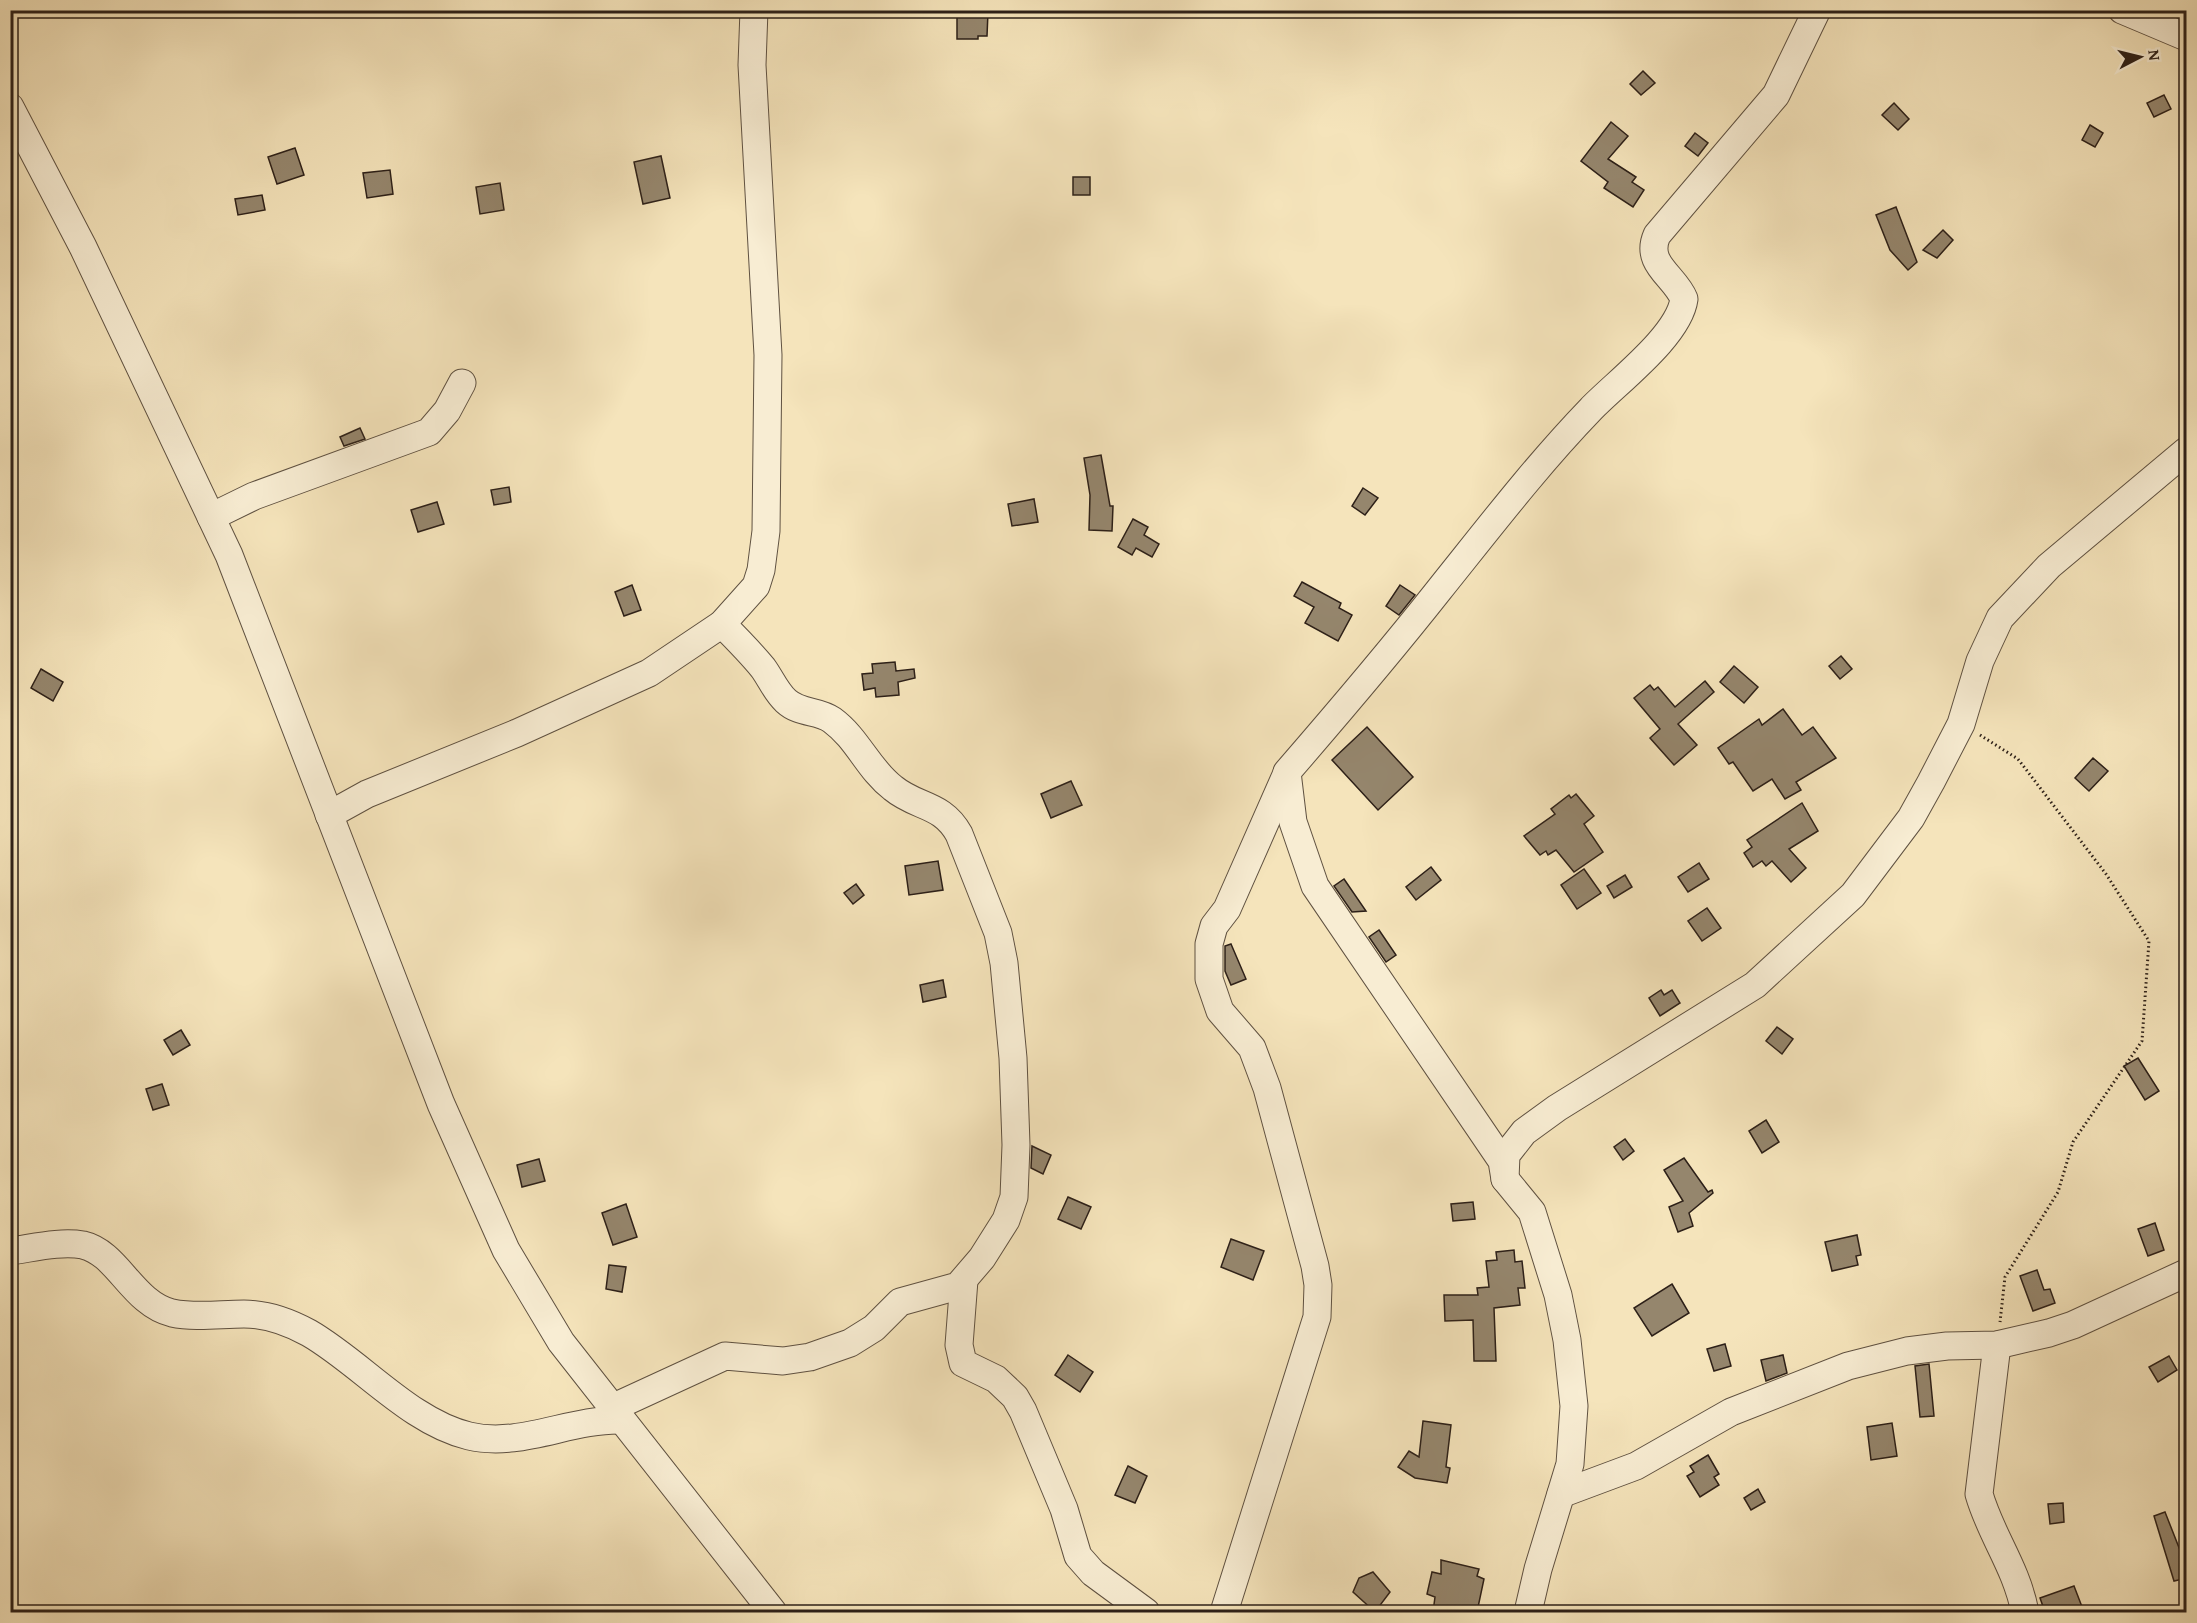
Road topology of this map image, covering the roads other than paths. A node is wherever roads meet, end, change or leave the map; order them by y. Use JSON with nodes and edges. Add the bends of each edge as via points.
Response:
{"nodes":[{"id":1,"x":754,"y":10,"type":"edge"},
{"id":2,"x":1817,"y":10,"type":"edge"},
{"id":3,"x":2122,"y":10,"type":"edge"},
{"id":4,"x":2187,"y":37,"type":"edge"},
{"id":5,"x":10,"y":107,"type":"edge"},
{"id":6,"x":462,"y":383,"type":"dead end"},
{"id":7,"x":2187,"y":451,"type":"edge"},
{"id":8,"x":212,"y":517,"type":"junction"},
{"id":9,"x":722,"y":624,"type":"junction"},
{"id":10,"x":1287,"y":772,"type":"junction"},
{"id":11,"x":329,"y":815,"type":"junction"},
{"id":12,"x":1505,"y":1179,"type":"junction"},
{"id":13,"x":10,"y":1251,"type":"edge"},
{"id":14,"x":2187,"y":1273,"type":"edge"},
{"id":15,"x":964,"y":1280,"type":"junction"},
{"id":16,"x":1997,"y":1345,"type":"junction"},
{"id":17,"x":616,"y":1414,"type":"junction"},
{"id":18,"x":1561,"y":1494,"type":"junction"},
{"id":19,"x":773,"y":1612,"type":"edge"},
{"id":20,"x":1146,"y":1612,"type":"edge"},
{"id":21,"x":1224,"y":1612,"type":"edge"},
{"id":22,"x":1528,"y":1612,"type":"edge"},
{"id":23,"x":2025,"y":1612,"type":"edge"}],
"edges":[{"from":1,"to":9,"type":"street","via":[[752,65],[768,355],[766,531],[756,586]]},
{"from":2,"to":10,"type":"street","via":[[1776,95],[1657,235],[1653,244],[1656,259],[1684,299],[1677,319],[1590,409],[1501,512]]},
{"from":3,"to":4,"type":"street"},
{"from":5,"to":8,"type":"street","via":[[83,247]]},
{"from":6,"to":8,"type":"street","via":[[447,411],[429,432],[254,496]]},
{"from":7,"to":12,"type":"street","via":[[2049,566],[2000,618],[1980,661],[1961,724],[1911,818],[1869,876],[1832,917],[1755,986],[1524,1132],[1506,1155]]},
{"from":8,"to":11,"type":"street"},
{"from":9,"to":11,"type":"street","via":[[649,673],[517,733],[367,794]]},
{"from":9,"to":15,"type":"street","via":[[758,662],[787,702],[835,722],[860,747],[872,769],[894,789],[951,820],[998,933],[1013,1058],[1014,1197],[1006,1220]]},
{"from":10,"to":12,"type":"street","via":[[1293,822],[1315,886],[1502,1161]]},
{"from":10,"to":21,"type":"street","via":[[1227,909],[1214,926],[1208,962],[1209,979],[1220,1011],[1252,1048],[1267,1088],[1315,1266],[1317,1317]]},
{"from":11,"to":17,"type":"street","via":[[479,1195],[546,1319]]},
{"from":12,"to":18,"type":"street","via":[[1532,1212],[1558,1295],[1567,1340],[1574,1434]]},
{"from":13,"to":17,"type":"street","via":[[84,1245],[104,1258],[142,1297],[171,1312],[260,1315],[290,1324],[349,1359],[415,1410],[467,1435],[504,1440]]},
{"from":14,"to":16,"type":"street","via":[[2073,1325]]},
{"from":15,"to":17,"type":"street","via":[[953,1289],[900,1302],[865,1335],[826,1352],[783,1361],[725,1356]]},
{"from":15,"to":20,"type":"street","via":[[960,1358],[966,1366],[990,1375],[1005,1387],[1023,1411],[1081,1559],[1093,1573]]},
{"from":16,"to":18,"type":"street","via":[[1907,1351],[1848,1366],[1731,1412],[1636,1466]]},
{"from":16,"to":23,"type":"street","via":[[1979,1494],[2012,1565]]},
{"from":17,"to":19,"type":"street"},
{"from":18,"to":22,"type":"street"}]}
